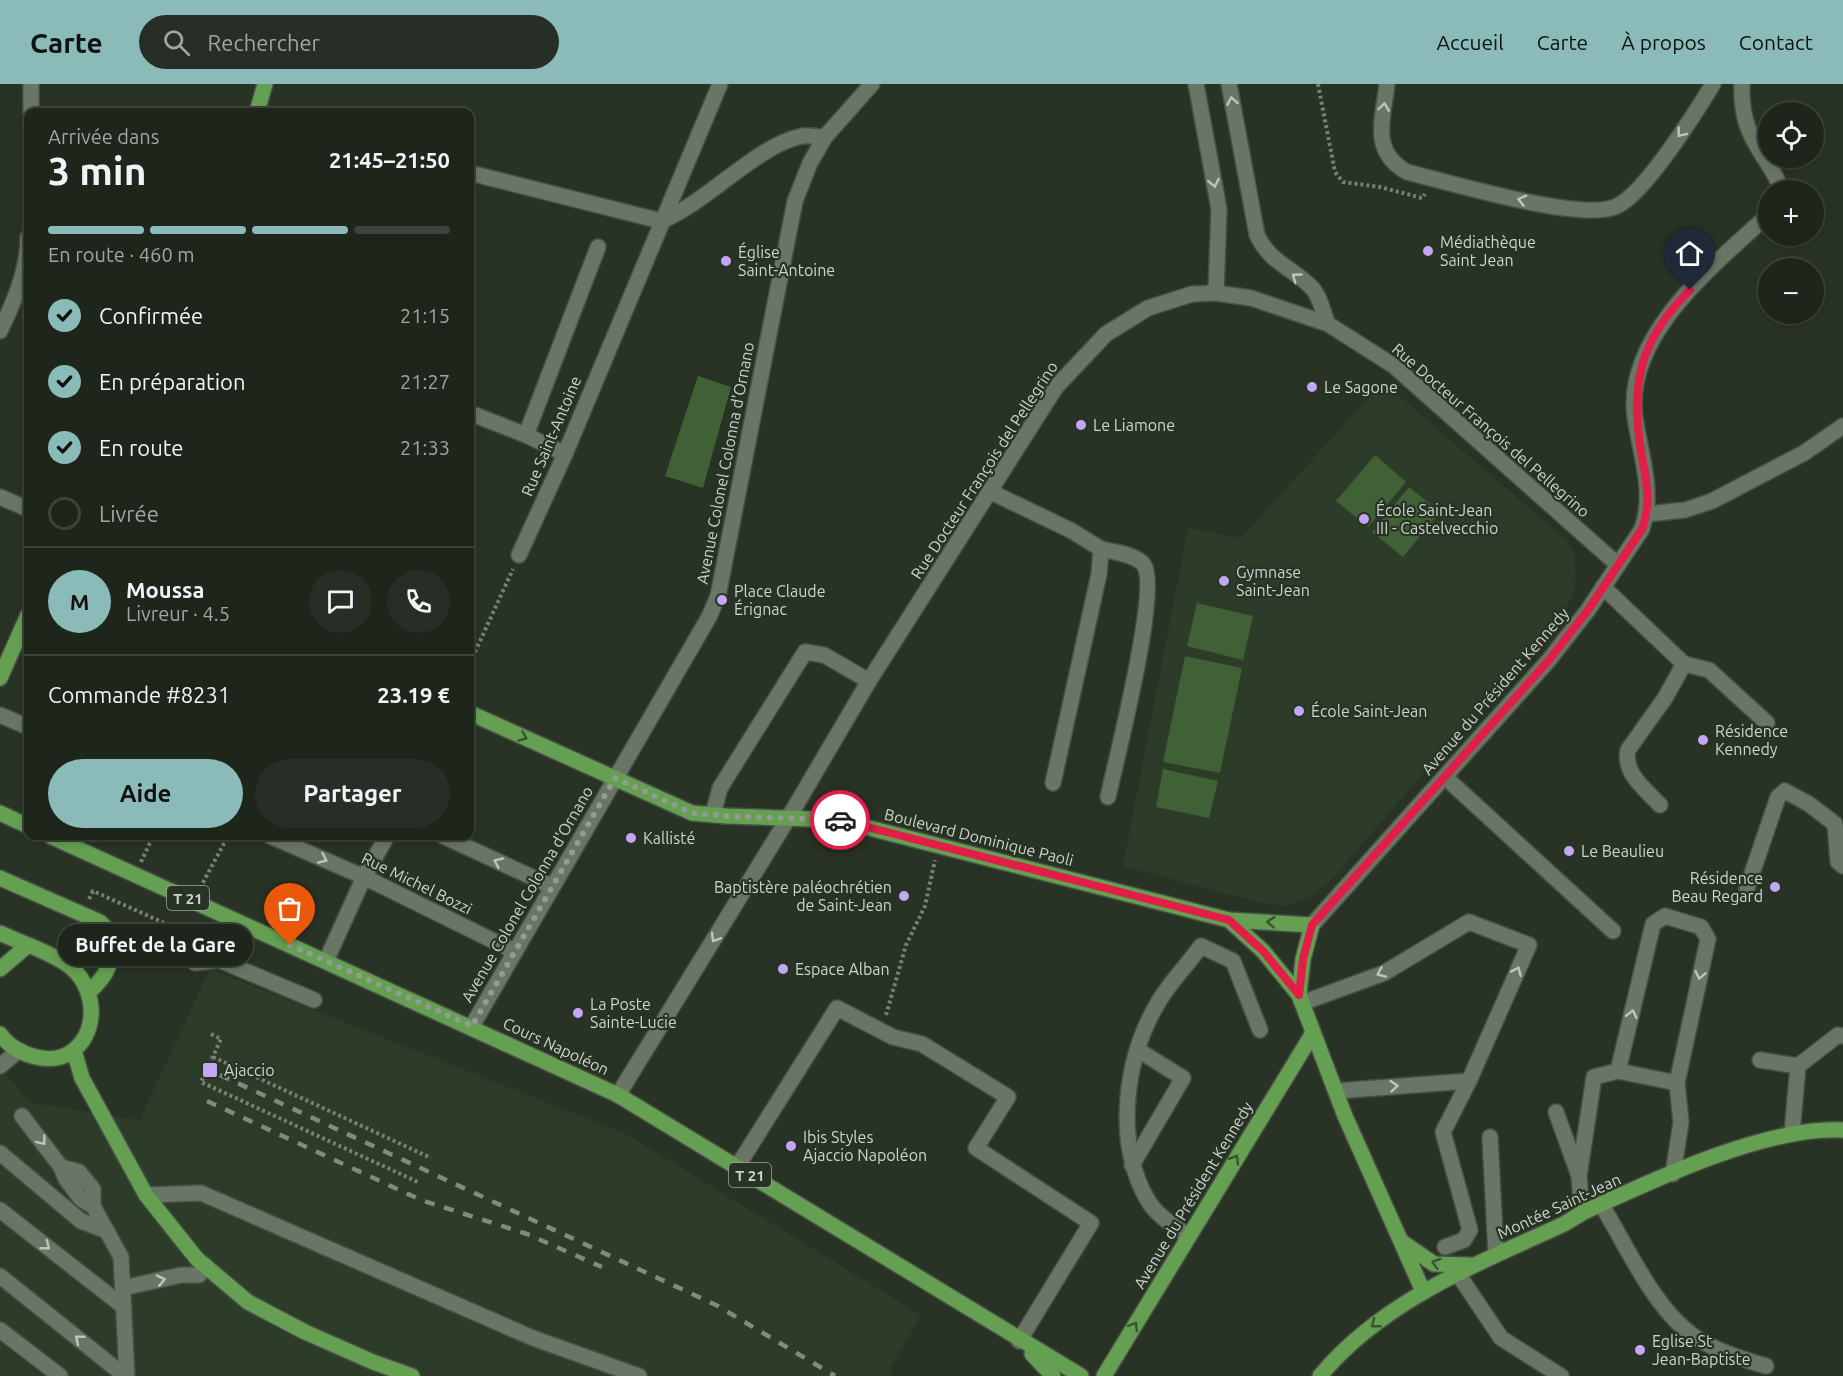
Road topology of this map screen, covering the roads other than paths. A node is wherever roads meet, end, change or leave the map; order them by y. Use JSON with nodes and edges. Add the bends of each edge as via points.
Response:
{"nodes":[{"id":1,"x":31,"y":84,"type":"edge"},
{"id":2,"x":265,"y":84,"type":"edge"},
{"id":3,"x":720,"y":84,"type":"edge"},
{"id":4,"x":872,"y":84,"type":"edge"},
{"id":5,"x":1196,"y":84,"type":"edge"},
{"id":6,"x":1229,"y":84,"type":"edge"},
{"id":7,"x":1387,"y":84,"type":"edge"},
{"id":8,"x":1713,"y":84,"type":"edge"},
{"id":9,"x":1742,"y":84,"type":"edge"},
{"id":10,"x":31,"y":108,"type":"edge"},
{"id":11,"x":258,"y":108,"type":"edge"},
{"id":12,"x":825,"y":137,"type":"junction"},
{"id":13,"x":474,"y":174,"type":"edge"},
{"id":14,"x":1778,"y":180,"type":"edge"},
{"id":15,"x":662,"y":221,"type":"junction"},
{"id":16,"x":1758,"y":225,"type":"edge"},
{"id":17,"x":598,"y":247,"type":"dead end"},
{"id":18,"x":24,"y":267,"type":"edge"},
{"id":19,"x":1216,"y":293,"type":"junction"},
{"id":20,"x":1328,"y":324,"type":"junction"},
{"id":21,"x":0,"y":331,"type":"edge"},
{"id":22,"x":475,"y":415,"type":"dead end"},
{"id":23,"x":1843,"y":426,"type":"edge"},
{"id":24,"x":526,"y":435,"type":"junction"},
{"id":25,"x":565,"y":454,"type":"junction"},
{"id":26,"x":989,"y":491,"type":"junction"},
{"id":27,"x":0,"y":497,"type":"edge"},
{"id":28,"x":24,"y":507,"type":"edge"},
{"id":29,"x":1647,"y":514,"type":"junction"},
{"id":30,"x":1101,"y":549,"type":"junction"},
{"id":31,"x":519,"y":555,"type":"road end"},
{"id":32,"x":1618,"y":565,"type":"junction"},
{"id":33,"x":1603,"y":587,"type":"junction"},
{"id":34,"x":23,"y":643,"type":"edge"},
{"id":35,"x":1684,"y":664,"type":"junction"},
{"id":36,"x":0,"y":678,"type":"edge"},
{"id":37,"x":869,"y":681,"type":"junction"},
{"id":38,"x":0,"y":715,"type":"edge"},
{"id":39,"x":474,"y":715,"type":"edge"},
{"id":40,"x":1767,"y":723,"type":"dead end"},
{"id":41,"x":24,"y":725,"type":"edge"},
{"id":42,"x":1446,"y":777,"type":"junction"},
{"id":43,"x":615,"y":778,"type":"junction"},
{"id":44,"x":1053,"y":783,"type":"dead end"},
{"id":45,"x":1108,"y":797,"type":"dead end"},
{"id":46,"x":1660,"y":805,"type":"dead end"},
{"id":47,"x":0,"y":813,"type":"edge"},
{"id":48,"x":713,"y":814,"type":"junction"},
{"id":49,"x":789,"y":817,"type":"junction"},
{"id":50,"x":24,"y":824,"type":"edge"},
{"id":51,"x":59,"y":840,"type":"edge"},
{"id":52,"x":279,"y":840,"type":"edge"},
{"id":53,"x":385,"y":840,"type":"edge"},
{"id":54,"x":452,"y":840,"type":"edge"},
{"id":55,"x":1843,"y":866,"type":"edge"},
{"id":56,"x":364,"y":877,"type":"junction"},
{"id":57,"x":0,"y":878,"type":"edge"},
{"id":58,"x":551,"y":886,"type":"junction"},
{"id":59,"x":1747,"y":888,"type":"dead end"},
{"id":60,"x":1229,"y":920,"type":"junction"},
{"id":61,"x":1312,"y":925,"type":"junction"},
{"id":62,"x":1613,"y":931,"type":"dead end"},
{"id":63,"x":0,"y":933,"type":"edge"},
{"id":64,"x":27,"y":946,"type":"junction"},
{"id":65,"x":514,"y":951,"type":"junction"},
{"id":66,"x":326,"y":961,"type":"junction"},
{"id":67,"x":195,"y":963,"type":"dead end"},
{"id":68,"x":0,"y":969,"type":"edge"},
{"id":69,"x":89,"y":992,"type":"junction"},
{"id":70,"x":1301,"y":999,"type":"junction"},
{"id":71,"x":314,"y":1000,"type":"dead end"},
{"id":72,"x":472,"y":1026,"type":"junction"},
{"id":73,"x":1260,"y":1030,"type":"dead end"},
{"id":74,"x":1313,"y":1033,"type":"junction"},
{"id":75,"x":0,"y":1034,"type":"edge"},
{"id":76,"x":1843,"y":1036,"type":"edge"},
{"id":77,"x":1138,"y":1050,"type":"junction"},
{"id":78,"x":18,"y":1051,"type":"junction"},
{"id":79,"x":74,"y":1051,"type":"junction"},
{"id":80,"x":1760,"y":1060,"type":"dead end"},
{"id":81,"x":0,"y":1066,"type":"edge"},
{"id":82,"x":1798,"y":1066,"type":"junction"},
{"id":83,"x":1618,"y":1071,"type":"junction"},
{"id":84,"x":1469,"y":1081,"type":"junction"},
{"id":85,"x":1677,"y":1083,"type":"junction"},
{"id":86,"x":1336,"y":1091,"type":"junction"},
{"id":87,"x":618,"y":1095,"type":"junction"},
{"id":88,"x":1556,"y":1112,"type":"dead end"},
{"id":89,"x":22,"y":1116,"type":"dead end"},
{"id":90,"x":1843,"y":1130,"type":"edge"},
{"id":91,"x":1792,"y":1132,"type":"junction"},
{"id":92,"x":1490,"y":1137,"type":"dead end"},
{"id":93,"x":0,"y":1153,"type":"edge"},
{"id":94,"x":1132,"y":1165,"type":"junction"},
{"id":95,"x":736,"y":1167,"type":"junction"},
{"id":96,"x":1673,"y":1174,"type":"junction"},
{"id":97,"x":1579,"y":1176,"type":"junction"},
{"id":98,"x":146,"y":1195,"type":"junction"},
{"id":99,"x":1601,"y":1204,"type":"junction"},
{"id":100,"x":0,"y":1210,"type":"edge"},
{"id":101,"x":1582,"y":1213,"type":"junction"},
{"id":102,"x":106,"y":1231,"type":"junction"},
{"id":103,"x":1188,"y":1236,"type":"junction"},
{"id":104,"x":1400,"y":1240,"type":"junction"},
{"id":105,"x":1445,"y":1247,"type":"dead end"},
{"id":106,"x":1496,"y":1255,"type":"junction"},
{"id":107,"x":1479,"y":1264,"type":"junction"},
{"id":108,"x":202,"y":1270,"type":"junction"},
{"id":109,"x":1458,"y":1274,"type":"junction"},
{"id":110,"x":0,"y":1276,"type":"edge"},
{"id":111,"x":123,"y":1288,"type":"junction"},
{"id":112,"x":1424,"y":1291,"type":"junction"},
{"id":113,"x":124,"y":1307,"type":"junction"},
{"id":114,"x":0,"y":1330,"type":"edge"},
{"id":115,"x":1019,"y":1341,"type":"junction"},
{"id":116,"x":1766,"y":1366,"type":"dead end"},
{"id":117,"x":614,"y":1371,"type":"edge"},
{"id":118,"x":60,"y":1376,"type":"edge"},
{"id":119,"x":126,"y":1376,"type":"edge"},
{"id":120,"x":412,"y":1376,"type":"edge"},
{"id":121,"x":639,"y":1376,"type":"edge"},
{"id":122,"x":1044,"y":1376,"type":"edge"},
{"id":123,"x":1053,"y":1376,"type":"edge"},
{"id":124,"x":1081,"y":1376,"type":"edge"},
{"id":125,"x":1104,"y":1376,"type":"edge"},
{"id":126,"x":1320,"y":1376,"type":"edge"},
{"id":127,"x":1561,"y":1376,"type":"edge"}],
"edges":[{"from":1,"to":10,"type":"street"},
{"from":2,"to":11,"type":"main road"},
{"from":3,"to":15,"type":"street","name":"Rue Saint-Antoine"},
{"from":4,"to":12,"type":"street","name":"Avenue Colonel Colonna d'Ornano"},
{"from":5,"to":19,"type":"street","one_way":true,"via":[[1219,208]]},
{"from":20,"to":6,"type":"street","one_way":true,"via":[[1313,289],[1274,259],[1257,235]]},
{"from":8,"to":7,"type":"street","one_way":true,"via":[[1687,126],[1635,192],[1608,210],[1535,204],[1407,172],[1386,156],[1381,131]]},
{"from":9,"to":14,"type":"street","via":[[1741,110],[1751,138]]},
{"from":12,"to":15,"type":"street","via":[[804,135],[781,142]]},
{"from":12,"to":43,"type":"street","name":"Avenue Colonel Colonna d'Ornano","via":[[795,201],[718,596]]},
{"from":13,"to":15,"type":"street"},
{"from":15,"to":25,"type":"street","name":"Rue Saint-Antoine"},
{"from":16,"to":29,"type":"street","name":"Avenue du Président Kennedy","via":[[1673,306],[1646,354],[1639,374],[1635,413],[1648,494]]},
{"from":17,"to":24,"type":"street"},
{"from":18,"to":21,"type":"street","via":[[15,300]]},
{"from":19,"to":20,"type":"street","name":"Rue Docteur François del Pellegrino","via":[[1251,298]]},
{"from":19,"to":26,"type":"street","name":"Rue Docteur François del Pellegrino","via":[[1192,294],[1148,308],[1106,334],[1056,387]]},
{"from":20,"to":32,"type":"street","name":"Rue Docteur François del Pellegrino","via":[[1394,366]]},
{"from":22,"to":24,"type":"street"},
{"from":23,"to":29,"type":"street","via":[[1804,453],[1712,501],[1685,510]]},
{"from":24,"to":25,"type":"street"},
{"from":25,"to":31,"type":"street","name":"Rue Saint-Antoine"},
{"from":26,"to":30,"type":"street"},
{"from":26,"to":37,"type":"street","name":"Rue Docteur François del Pellegrino"},
{"from":27,"to":28,"type":"street"},
{"from":29,"to":32,"type":"street","name":"Avenue du Président Kennedy","via":[[1642,529]]},
{"from":30,"to":44,"type":"street","via":[[1099,574]]},
{"from":30,"to":45,"type":"street","via":[[1143,563],[1148,590],[1144,628]]},
{"from":32,"to":33,"type":"street","name":"Avenue du Président Kennedy"},
{"from":33,"to":35,"type":"street"},
{"from":33,"to":42,"type":"street","name":"Avenue du Président Kennedy","via":[[1549,660]]},
{"from":34,"to":36,"type":"main road"},
{"from":35,"to":40,"type":"street","via":[[1709,670]]},
{"from":35,"to":46,"type":"street","via":[[1626,759],[1629,771]]},
{"from":37,"to":48,"type":"street","via":[[824,655],[805,652],[720,788]]},
{"from":37,"to":49,"type":"street","name":"Rue Docteur François del Pellegrino"},
{"from":38,"to":41,"type":"street"},
{"from":39,"to":43,"type":"main road","name":"Boulevard Dominique Paoli","one_way":true},
{"from":42,"to":61,"type":"street","name":"Avenue du Président Kennedy"},
{"from":42,"to":62,"type":"street"},
{"from":43,"to":48,"type":"main road","name":"Boulevard Dominique Paoli","via":[[692,813]]},
{"from":43,"to":58,"type":"street","name":"Avenue Colonel Colonna d'Ornano"},
{"from":47,"to":50,"type":"main road"},
{"from":48,"to":49,"type":"main road","name":"Boulevard Dominique Paoli"},
{"from":49,"to":60,"type":"main road","name":"Boulevard Dominique Paoli","via":[[838,820]]},
{"from":49,"to":87,"type":"street","name":"Rue Docteur François del Pellegrino","one_way":true},
{"from":51,"to":66,"type":"main road","name":"Cours Napoléon","number":"T 21"},
{"from":52,"to":56,"type":"street","name":"Rue Michel Bozzi","one_way":true},
{"from":53,"to":56,"type":"street"},
{"from":58,"to":54,"type":"street","one_way":true},
{"from":55,"to":59,"type":"street","via":[[1838,861],[1835,824],[1785,791],[1778,797]]},
{"from":56,"to":65,"type":"street","name":"Rue Michel Bozzi"},
{"from":56,"to":66,"type":"street"},
{"from":57,"to":69,"type":"main road","via":[[100,922],[112,934],[112,959],[103,979]]},
{"from":58,"to":65,"type":"street","name":"Avenue Colonel Colonna d'Ornano"},
{"from":61,"to":60,"type":"main road","name":"Boulevard Dominique Paoli","one_way":true},
{"from":60,"to":70,"type":"main road","via":[[1263,951]]},
{"from":61,"to":70,"type":"main road","name":"Avenue du Président Kennedy","via":[[1303,959]]},
{"from":63,"to":64,"type":"main road"},
{"from":64,"to":68,"type":"main road"},
{"from":64,"to":69,"type":"main road","via":[[67,964]]},
{"from":65,"to":72,"type":"street","name":"Avenue Colonel Colonna d'Ornano"},
{"from":66,"to":72,"type":"main road","name":"Cours Napoléon","number":"T 21"},
{"from":67,"to":71,"type":"street","via":[[219,960]]},
{"from":69,"to":79,"type":"main road","via":[[89,1026]]},
{"from":70,"to":74,"type":"main road"},
{"from":84,"to":70,"type":"street","one_way":true,"via":[[1529,945],[1469,922],[1384,973]]},
{"from":72,"to":87,"type":"main road","name":"Cours Napoléon","number":"T 21"},
{"from":73,"to":77,"type":"street","via":[[1233,961],[1201,946],[1159,1001]]},
{"from":74,"to":86,"type":"main road"},
{"from":103,"to":74,"type":"main road","name":"Avenue du Président Kennedy","one_way":true},
{"from":75,"to":78,"type":"main road"},
{"from":76,"to":82,"type":"street","via":[[1838,1035]]},
{"from":77,"to":94,"type":"street","via":[[1127,1108]]},
{"from":77,"to":94,"type":"street","via":[[1183,1078]]},
{"from":78,"to":79,"type":"main road","via":[[45,1058]]},
{"from":78,"to":81,"type":"street"},
{"from":79,"to":98,"type":"main road","via":[[82,1078]]},
{"from":80,"to":82,"type":"street"},
{"from":82,"to":91,"type":"street"},
{"from":83,"to":85,"type":"street"},
{"from":83,"to":85,"type":"street","one_way":true,"via":[[1653,924],[1665,916],[1701,927],[1708,939]]},
{"from":83,"to":97,"type":"street","via":[[1594,1077]]},
{"from":86,"to":84,"type":"street","one_way":true},
{"from":84,"to":105,"type":"street","via":[[1443,1132],[1470,1230],[1464,1240]]},
{"from":85,"to":96,"type":"street","via":[[1681,1122]]},
{"from":86,"to":104,"type":"main road"},
{"from":87,"to":95,"type":"main road","name":"Cours Napoléon","number":"T 21"},
{"from":88,"to":97,"type":"street"},
{"from":89,"to":102,"type":"street","one_way":true,"via":[[61,1167],[79,1173],[93,1190],[93,1206]]},
{"from":90,"to":91,"type":"main road","name":"Montée Saint-Jean"},
{"from":91,"to":96,"type":"main road","name":"Montée Saint-Jean"},
{"from":92,"to":106,"type":"street"},
{"from":93,"to":102,"type":"street","via":[[81,1221]]},
{"from":94,"to":103,"type":"street","via":[[1148,1201]]},
{"from":95,"to":115,"type":"main road","name":"Cours Napoléon","number":"T 21"},
{"from":95,"to":115,"type":"street","via":[[837,1008],[893,1036],[922,1044],[1008,1097],[976,1148],[1091,1223]]},
{"from":96,"to":99,"type":"main road","name":"Montée Saint-Jean"},
{"from":97,"to":101,"type":"street"},
{"from":98,"to":108,"type":"main road"},
{"from":98,"to":117,"type":"street","via":[[201,1193]]},
{"from":99,"to":101,"type":"main road","name":"Montée Saint-Jean"},
{"from":99,"to":116,"type":"street","via":[[1661,1304],[1695,1337],[1719,1351]]},
{"from":100,"to":113,"type":"street","one_way":true},
{"from":101,"to":106,"type":"main road","name":"Montée Saint-Jean"},
{"from":102,"to":111,"type":"street","via":[[121,1257]]},
{"from":125,"to":103,"type":"main road","name":"Avenue du Président Kennedy","one_way":true},
{"from":107,"to":104,"type":"main road","one_way":true,"via":[[1434,1264]]},
{"from":104,"to":112,"type":"main road"},
{"from":106,"to":107,"type":"main road","name":"Montée Saint-Jean"},
{"from":107,"to":109,"type":"main road","name":"Montée Saint-Jean"},
{"from":111,"to":108,"type":"street","one_way":true},
{"from":108,"to":120,"type":"main road","via":[[248,1302],[304,1332]]},
{"from":109,"to":112,"type":"main road","name":"Montée Saint-Jean"},
{"from":109,"to":127,"type":"street","via":[[1501,1338]]},
{"from":119,"to":110,"type":"street","one_way":true},
{"from":111,"to":113,"type":"street"},
{"from":112,"to":126,"type":"main road","name":"Montée Saint-Jean","one_way":true,"via":[[1395,1308],[1340,1351]]},
{"from":113,"to":119,"type":"street"},
{"from":114,"to":118,"type":"street"},
{"from":115,"to":122,"type":"main road","name":"Cours Napoléon","number":"T 21"},
{"from":115,"to":123,"type":"main road"},
{"from":115,"to":124,"type":"main road","name":"Cours Napoléon","number":"T 21"},
{"from":117,"to":121,"type":"street"}]}
